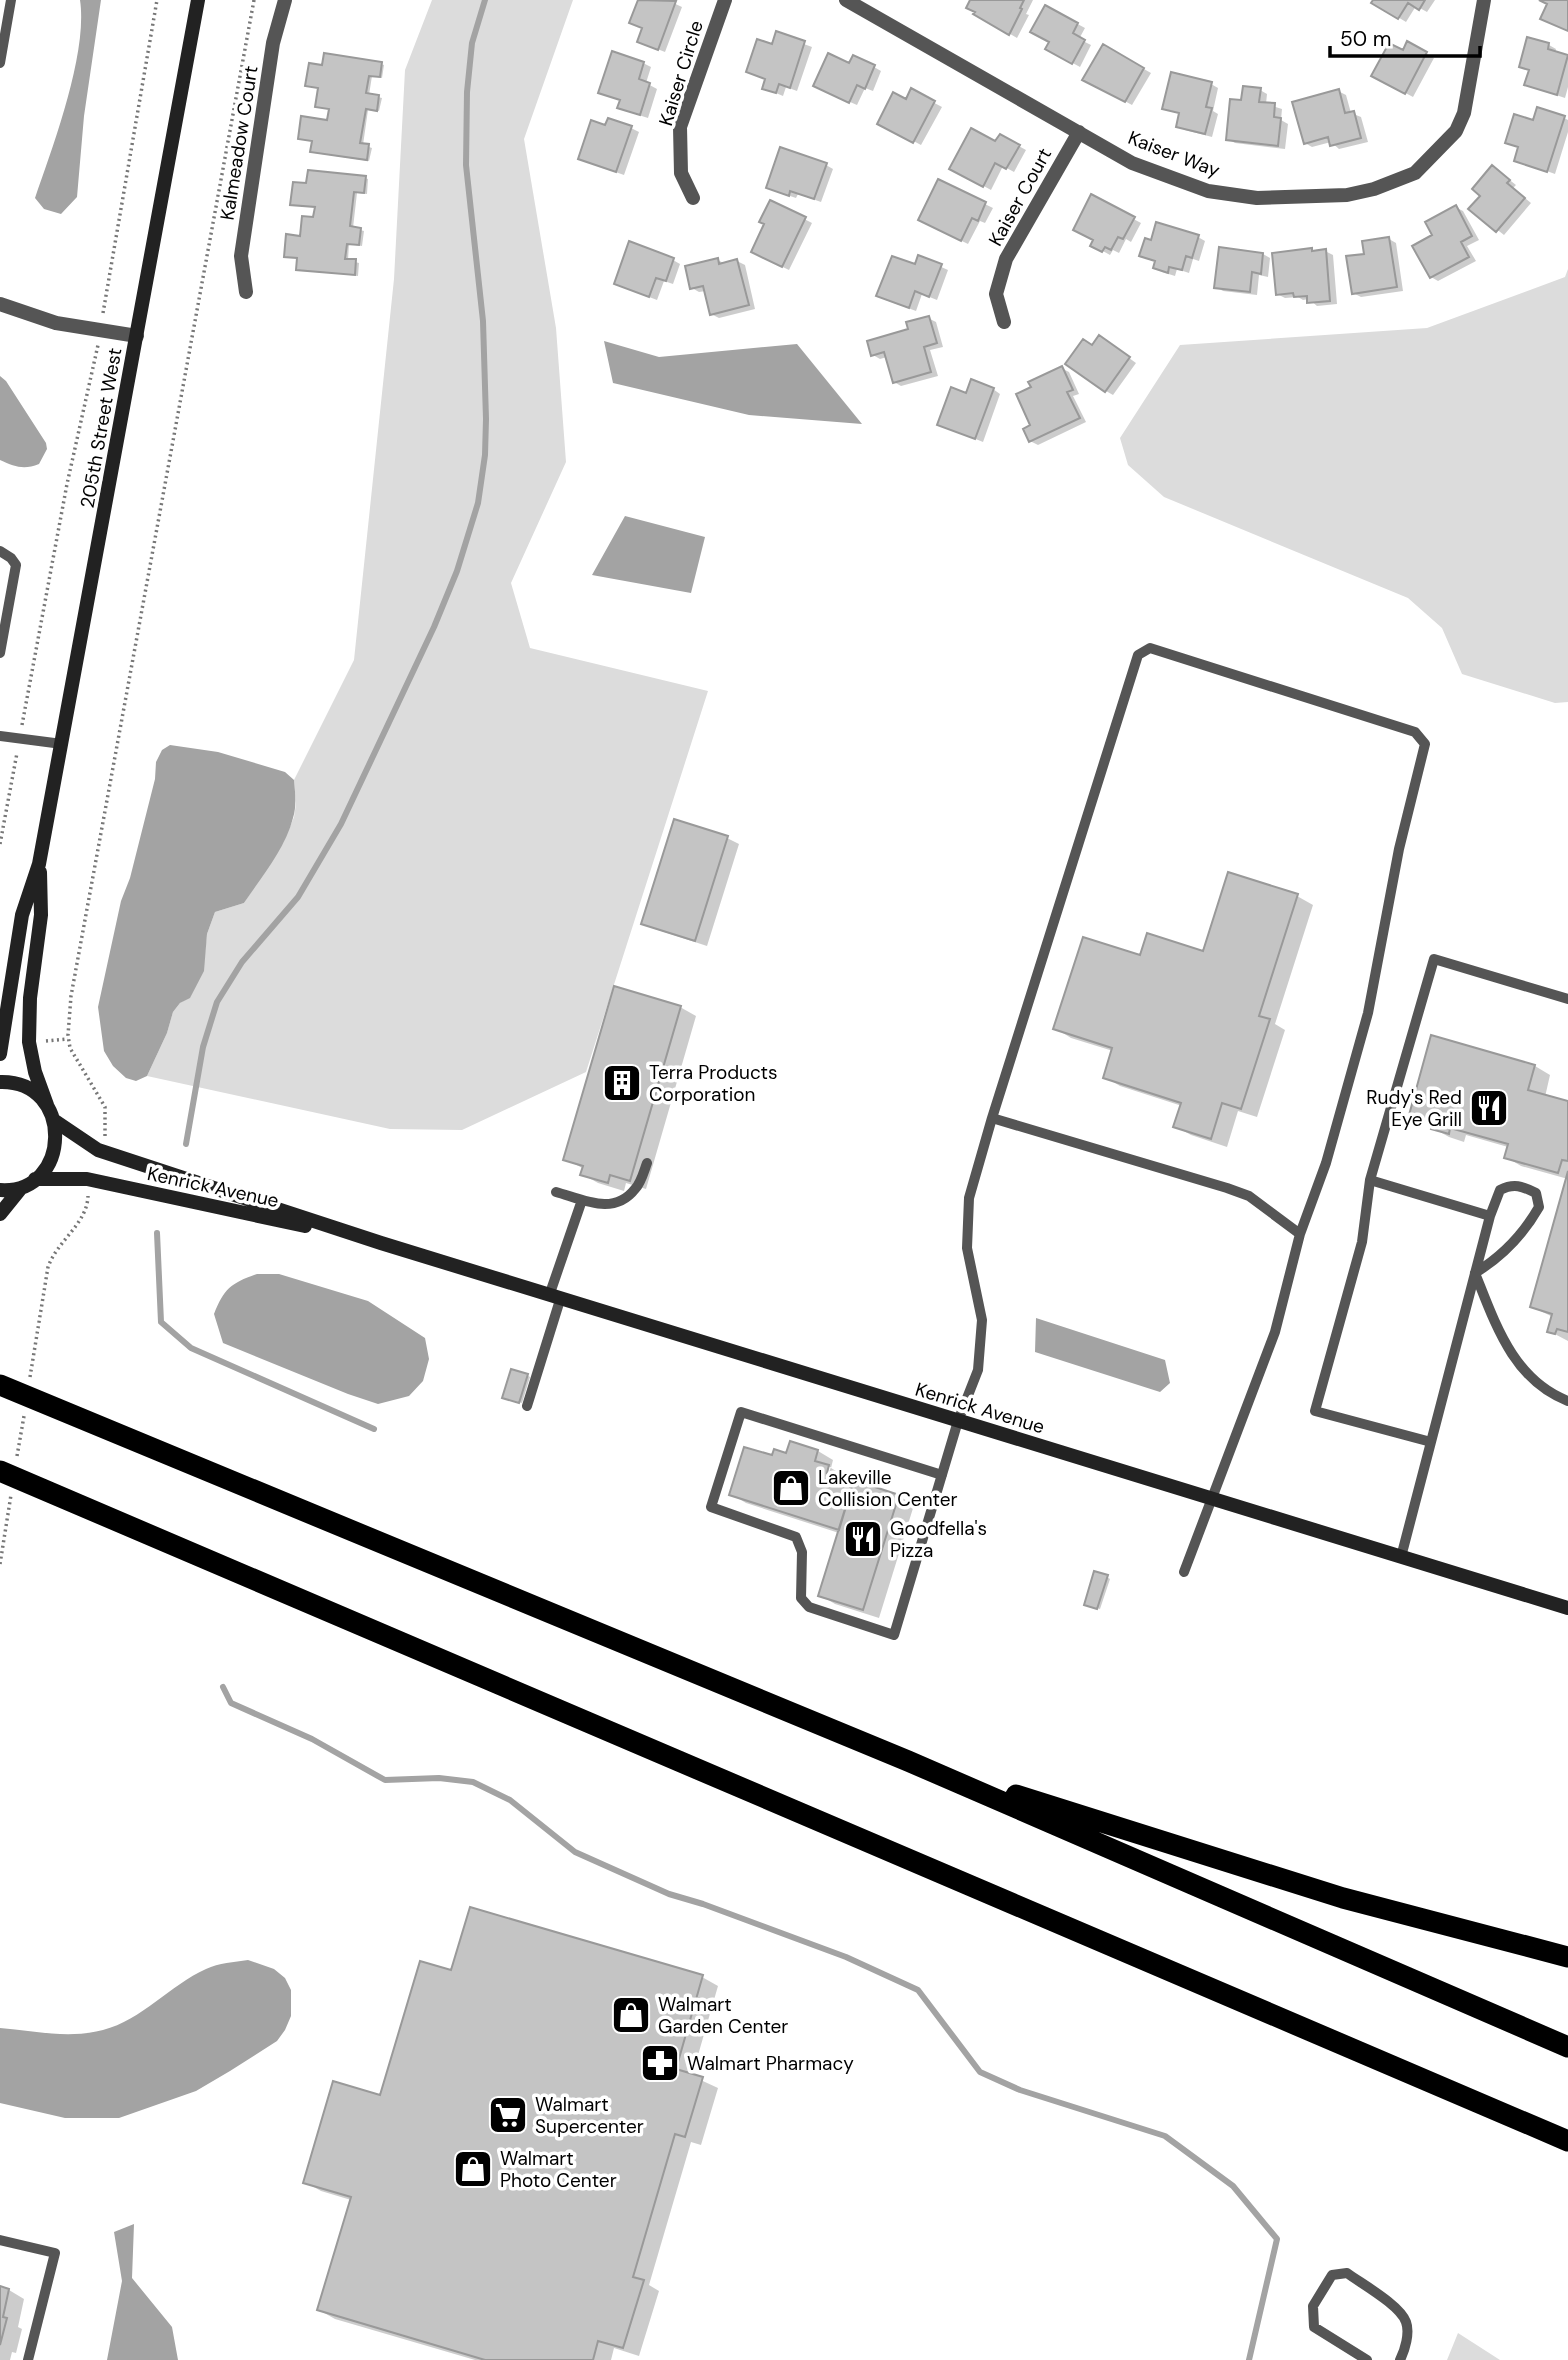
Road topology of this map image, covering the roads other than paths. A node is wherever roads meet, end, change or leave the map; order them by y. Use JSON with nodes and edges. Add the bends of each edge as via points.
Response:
{"nodes":[{"id":1,"x":11,"y":0,"type":"edge"},
{"id":2,"x":198,"y":0,"type":"edge"},
{"id":3,"x":285,"y":0,"type":"edge"},
{"id":4,"x":725,"y":0,"type":"edge"},
{"id":5,"x":846,"y":0,"type":"edge"},
{"id":6,"x":1484,"y":0,"type":"edge"},
{"id":7,"x":0,"y":63,"type":"edge"},
{"id":8,"x":1079,"y":132,"type":"junction"},
{"id":9,"x":693,"y":198,"type":"dead end"},
{"id":10,"x":246,"y":292,"type":"dead end"},
{"id":11,"x":0,"y":304,"type":"edge"},
{"id":12,"x":1004,"y":322,"type":"dead end"},
{"id":13,"x":137,"y":336,"type":"junction"},
{"id":14,"x":0,"y":551,"type":"edge"},
{"id":15,"x":0,"y":653,"type":"edge"},
{"id":16,"x":0,"y":736,"type":"edge"},
{"id":17,"x":62,"y":744,"type":"junction"},
{"id":18,"x":39,"y":863,"type":"junction"},
{"id":19,"x":1568,"y":999,"type":"edge"},
{"id":20,"x":0,"y":1054,"type":"edge"},
{"id":21,"x":0,"y":1082,"type":"edge"},
{"id":22,"x":47,"y":1105,"type":"junction"},
{"id":23,"x":992,"y":1118,"type":"junction"},
{"id":24,"x":55,"y":1121,"type":"junction"},
{"id":25,"x":647,"y":1163,"type":"dead end"},
{"id":26,"x":36,"y":1179,"type":"junction"},
{"id":27,"x":1370,"y":1181,"type":"junction"},
{"id":28,"x":22,"y":1187,"type":"junction"},
{"id":29,"x":0,"y":1190,"type":"edge"},
{"id":30,"x":556,"y":1192,"type":"dead end"},
{"id":31,"x":582,"y":1200,"type":"junction"},
{"id":32,"x":0,"y":1214,"type":"edge"},
{"id":33,"x":1490,"y":1216,"type":"junction"},
{"id":34,"x":1300,"y":1234,"type":"junction"},
{"id":35,"x":382,"y":1243,"type":"junction"},
{"id":36,"x":1475,"y":1273,"type":"junction"},
{"id":37,"x":554,"y":1298,"type":"junction"},
{"id":38,"x":0,"y":1385,"type":"edge"},
{"id":39,"x":1568,"y":1401,"type":"edge"},
{"id":40,"x":527,"y":1406,"type":"dead end"},
{"id":41,"x":958,"y":1421,"type":"junction"},
{"id":42,"x":1431,"y":1442,"type":"junction"},
{"id":43,"x":942,"y":1475,"type":"junction"},
{"id":44,"x":7,"y":1477,"type":"edge"},
{"id":45,"x":1212,"y":1500,"type":"junction"},
{"id":46,"x":1401,"y":1557,"type":"junction"},
{"id":47,"x":1184,"y":1572,"type":"dead end"},
{"id":48,"x":1568,"y":1608,"type":"edge"},
{"id":49,"x":908,"y":1761,"type":"junction"},
{"id":50,"x":1568,"y":1958,"type":"edge"},
{"id":51,"x":1568,"y":2047,"type":"edge"},
{"id":52,"x":1568,"y":2141,"type":"edge"},
{"id":53,"x":0,"y":2240,"type":"edge"},
{"id":54,"x":28,"y":2360,"type":"edge"},
{"id":55,"x":1367,"y":2360,"type":"edge"},
{"id":56,"x":1400,"y":2360,"type":"edge"}],
"edges":[{"from":1,"to":7,"type":"lane"},
{"from":2,"to":13,"type":"street","name":"205th Street West"},
{"from":3,"to":10,"type":"street","name":"Kalmeadow Court","via":[[273,43],[241,256]]},
{"from":4,"to":9,"type":"street","name":"Kaiser Circle","via":[[680,127],[681,173]]},
{"from":5,"to":8,"type":"street","name":"Kaiser Way"},
{"from":6,"to":8,"type":"street","name":"Kaiser Way","via":[[1464,113],[1456,131],[1415,173],[1374,189],[1347,195],[1258,198],[1208,191],[1132,163]]},
{"from":8,"to":12,"type":"street","name":"Kaiser Court","via":[[1006,259],[996,294]]},
{"from":11,"to":13,"type":"street","via":[[56,323]]},
{"from":13,"to":17,"type":"street","name":"205th Street West"},
{"from":14,"to":15,"type":"lane","via":[[16,565]]},
{"from":16,"to":17,"type":"lane"},
{"from":17,"to":18,"type":"street","name":"205th Street West"},
{"from":18,"to":20,"type":"street","name":"205th Street West","via":[[22,915]]},
{"from":18,"to":22,"type":"street","name":"205th Street West","via":[[41,915],[29,1042]]},
{"from":19,"to":27,"type":"lane","via":[[1434,959]]},
{"from":21,"to":22,"type":"street","via":[[23,1086]]},
{"from":22,"to":24,"type":"street","name":"205th Street West"},
{"from":23,"to":34,"type":"lane","via":[[1249,1196]]},
{"from":23,"to":34,"type":"lane","via":[[1138,655],[1150,648],[1415,732],[1425,744],[1399,849],[1368,1013],[1326,1163]]},
{"from":23,"to":41,"type":"lane","via":[[969,1198],[967,1248],[982,1320],[978,1370]]},
{"from":24,"to":26,"type":"street","via":[[54,1153]]},
{"from":24,"to":35,"type":"street","name":"Kenrick Avenue","via":[[97,1150]]},
{"from":25,"to":31,"type":"lane","via":[[636,1189],[620,1201],[608,1206]]},
{"from":26,"to":28,"type":"street"},
{"from":26,"to":35,"type":"street","name":"Kenrick Avenue","via":[[87,1179]]},
{"from":27,"to":33,"type":"lane"},
{"from":27,"to":42,"type":"lane","via":[[1362,1242],[1315,1411]]},
{"from":28,"to":29,"type":"street"},
{"from":28,"to":32,"type":"street"},
{"from":30,"to":31,"type":"lane"},
{"from":31,"to":37,"type":"lane"},
{"from":33,"to":36,"type":"lane"},
{"from":33,"to":36,"type":"lane","via":[[1500,1190],[1523,1186],[1536,1193],[1539,1207],[1527,1228],[1497,1260]]},
{"from":34,"to":45,"type":"lane","via":[[1275,1332]]},
{"from":35,"to":37,"type":"street","name":"Kenrick Avenue"},
{"from":36,"to":39,"type":"lane","via":[[1510,1352],[1530,1379]]},
{"from":36,"to":42,"type":"lane"},
{"from":37,"to":40,"type":"lane"},
{"from":37,"to":41,"type":"street","name":"Kenrick Avenue"},
{"from":38,"to":49,"type":"highway"},
{"from":41,"to":43,"type":"lane"},
{"from":41,"to":45,"type":"street","name":"Kenrick Avenue"},
{"from":42,"to":46,"type":"lane"},
{"from":43,"to":43,"type":"lane","via":[[894,1635],[809,1607],[801,1598],[802,1552],[796,1537],[711,1507],[741,1412]]},
{"from":44,"to":52,"type":"highway"},
{"from":45,"to":46,"type":"street","name":"Kenrick Avenue"},
{"from":45,"to":47,"type":"lane"},
{"from":46,"to":48,"type":"street","name":"Kenrick Avenue"},
{"from":49,"to":50,"type":"highway","via":[[1343,1898]]},
{"from":49,"to":51,"type":"highway"},
{"from":53,"to":54,"type":"lane","via":[[55,2253]]},
{"from":55,"to":56,"type":"lane","via":[[1314,2327],[1313,2306],[1332,2276],[1347,2273],[1398,2310],[1406,2323]]}]}
